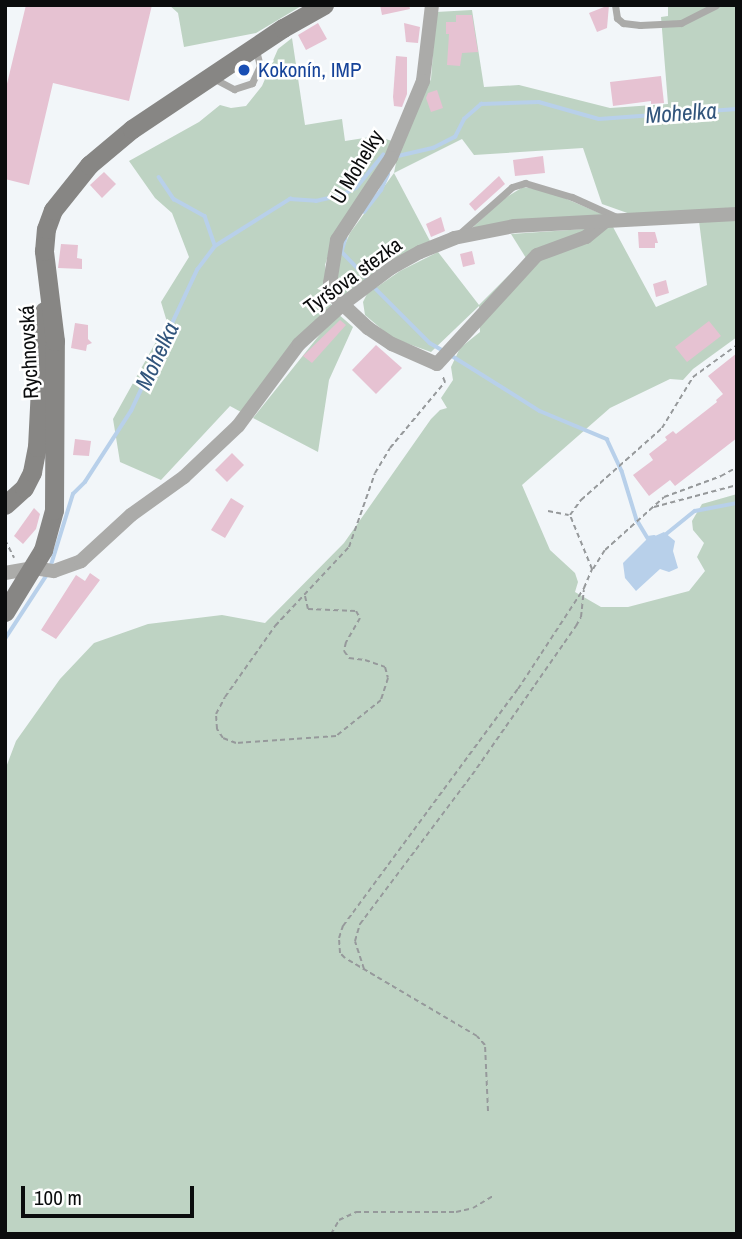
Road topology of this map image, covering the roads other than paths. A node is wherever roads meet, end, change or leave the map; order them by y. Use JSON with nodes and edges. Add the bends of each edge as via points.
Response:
{"nodes":[{"id":1,"x":324,"y":5,"type":"edge"},
{"id":2,"x":432,"y":5,"type":"edge"},
{"id":3,"x":615,"y":5,"type":"edge"},
{"id":4,"x":716,"y":5,"type":"edge"},
{"id":5,"x":254,"y":47,"type":"junction"},
{"id":6,"x":210,"y":75,"type":"junction"},
{"id":7,"x":737,"y":214,"type":"edge"},
{"id":8,"x":623,"y":221,"type":"junction"},
{"id":9,"x":603,"y":223,"type":"junction"},
{"id":10,"x":454,"y":238,"type":"junction"},
{"id":11,"x":49,"y":302,"type":"junction"},
{"id":12,"x":343,"y":304,"type":"junction"},
{"id":13,"x":5,"y":505,"type":"edge"},
{"id":14,"x":31,"y":570,"type":"edge"},
{"id":15,"x":5,"y":612,"type":"edge"}],
"edges":[{"from":1,"to":5,"type":"street","name":"Rychnovská"},
{"from":2,"to":12,"type":"street","name":"U Mohelky","via":[[423,81],[391,158],[337,240],[330,283]]},
{"from":3,"to":4,"type":"lane","via":[[623,23],[639,25],[681,23]]},
{"from":5,"to":6,"type":"street","name":"Rychnovská"},
{"from":5,"to":6,"type":"lane","via":[[260,66],[252,83],[234,89]]},
{"from":6,"to":11,"type":"street","name":"Rychnovská","via":[[111,145],[58,202],[44,240]]},
{"from":7,"to":8,"type":"street","name":"Tyršova stezka"},
{"from":8,"to":9,"type":"street","name":"Tyršova stezka"},
{"from":8,"to":10,"type":"lane","via":[[541,185],[519,183]]},
{"from":9,"to":10,"type":"street","name":"Tyršova stezka","via":[[514,226]]},
{"from":9,"to":12,"type":"street","via":[[586,237],[537,255],[437,364],[392,344]]},
{"from":10,"to":12,"type":"street","name":"Tyršova stezka","via":[[391,268]]},
{"from":11,"to":13,"type":"street","via":[[41,323],[32,472],[24,488]]},
{"from":11,"to":14,"type":"street","name":"Rychnovská","via":[[54,341],[54,498],[49,532]]},
{"from":12,"to":14,"type":"street","name":"Tyršova stezka","via":[[299,344],[238,426],[184,477],[131,515],[81,561]]},
{"from":14,"to":15,"type":"street","name":"Rychnovská"}]}
